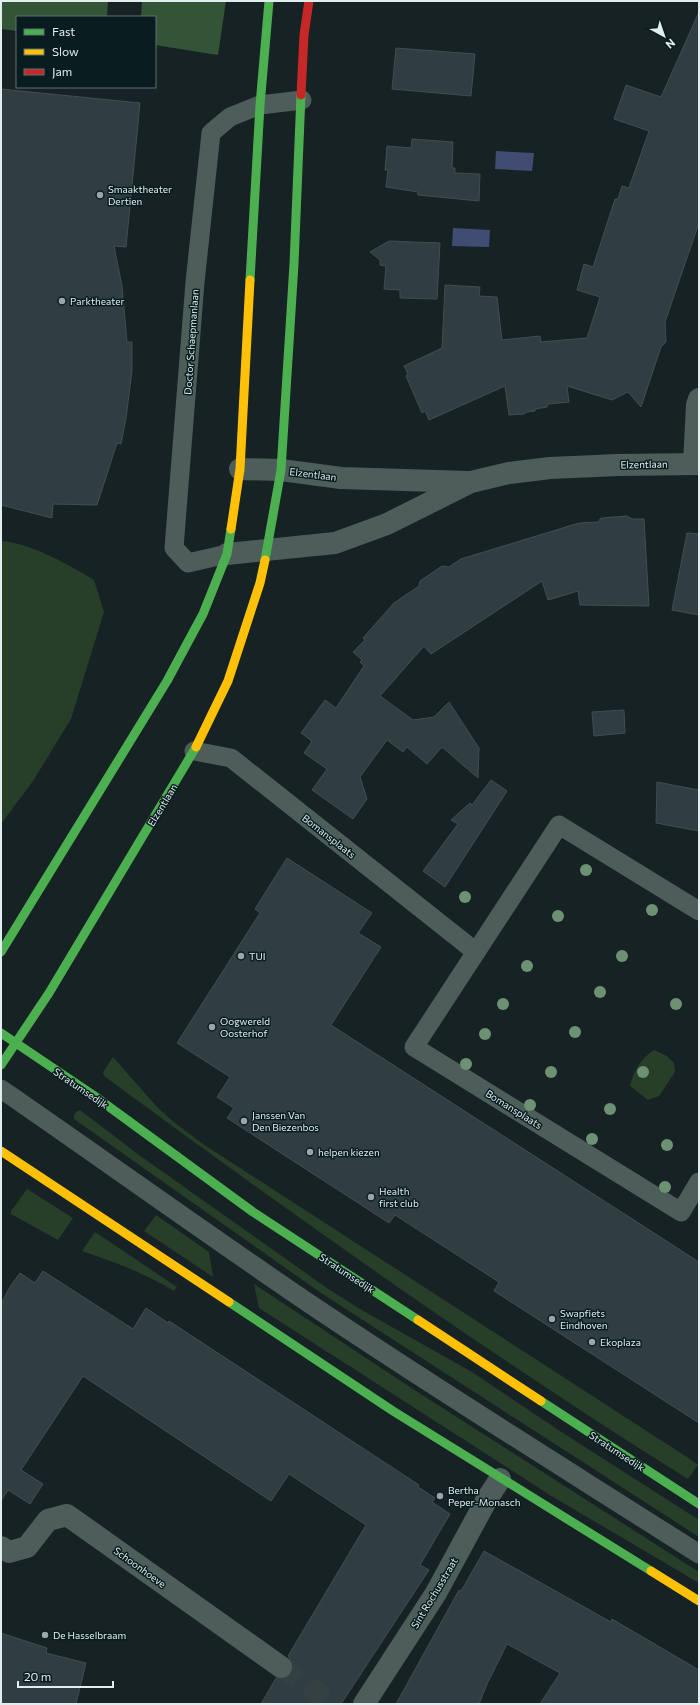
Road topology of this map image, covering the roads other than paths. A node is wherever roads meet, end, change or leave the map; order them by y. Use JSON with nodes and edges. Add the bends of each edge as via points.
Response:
{"nodes":[{"id":1,"x":269,"y":1,"type":"edge"},
{"id":2,"x":309,"y":1,"type":"edge"},
{"id":3,"x":302,"y":100,"type":"junction"},
{"id":4,"x":260,"y":106,"type":"junction"},
{"id":5,"x":699,"y":399,"type":"edge"},
{"id":6,"x":696,"y":463,"type":"edge"},
{"id":7,"x":240,"y":469,"type":"junction"},
{"id":8,"x":281,"y":470,"type":"junction"},
{"id":9,"x":471,"y":482,"type":"junction"},
{"id":10,"x":268,"y":549,"type":"junction"},
{"id":11,"x":227,"y":554,"type":"junction"},
{"id":12,"x":194,"y":751,"type":"junction"},
{"id":13,"x":699,"y":911,"type":"edge"},
{"id":14,"x":1,"y":952,"type":"edge"},
{"id":15,"x":476,"y":952,"type":"junction"},
{"id":16,"x":1,"y":1033,"type":"edge"},
{"id":17,"x":16,"y":1043,"type":"junction"},
{"id":18,"x":1,"y":1065,"type":"edge"},
{"id":19,"x":1,"y":1089,"type":"edge"},
{"id":20,"x":1,"y":1151,"type":"edge"},
{"id":21,"x":699,"y":1182,"type":"edge"},
{"id":22,"x":500,"y":1479,"type":"junction"},
{"id":23,"x":699,"y":1504,"type":"edge"},
{"id":24,"x":1,"y":1547,"type":"edge"},
{"id":25,"x":699,"y":1554,"type":"edge"},
{"id":26,"x":699,"y":1601,"type":"edge"},
{"id":27,"x":281,"y":1667,"type":"tunnel mouth"},
{"id":28,"x":364,"y":1704,"type":"edge"}],
"edges":[{"from":1,"to":4,"type":"main road"},
{"from":2,"to":3,"type":"main road","via":[[304,35]]},
{"from":3,"to":4,"type":"lane","name":"Doctor Schaepmanlaan"},
{"from":3,"to":8,"type":"main road"},
{"from":4,"to":7,"type":"main road"},
{"from":4,"to":11,"type":"lane","name":"Doctor Schaepmanlaan","via":[[230,118],[211,133],[174,548],[188,562]]},
{"from":5,"to":6,"type":"street"},
{"from":6,"to":9,"type":"street","name":"Elzentlaan","via":[[550,468],[509,473]]},
{"from":7,"to":8,"type":"street","name":"Elzentlaan"},
{"from":7,"to":11,"type":"main road"},
{"from":8,"to":9,"type":"street","name":"Elzentlaan","via":[[341,478]]},
{"from":8,"to":10,"type":"main road"},
{"from":9,"to":10,"type":"street","name":"Elzentlaan","via":[[387,524],[335,543]]},
{"from":10,"to":11,"type":"street","name":"Elzentlaan"},
{"from":10,"to":12,"type":"main road","name":"Elzentlaan","via":[[260,583],[228,681]]},
{"from":11,"to":14,"type":"main road","via":[[203,614],[167,680]]},
{"from":12,"to":15,"type":"lane","name":"Bomansplaats","via":[[231,758]]},
{"from":12,"to":17,"type":"main road","name":"Elzentlaan","via":[[49,993]]},
{"from":13,"to":15,"type":"lane","name":"Bomansplaats","via":[[559,825]]},
{"from":15,"to":21,"type":"lane","name":"Bomansplaats","via":[[414,1047],[681,1212]]},
{"from":16,"to":17,"type":"main road","name":"Stratumsedijk"},
{"from":17,"to":18,"type":"main road","name":"Elzentlaan"},
{"from":17,"to":23,"type":"main road","name":"Stratumsedijk","via":[[93,1095],[253,1212]]},
{"from":19,"to":25,"type":"lane","via":[[321,1311]]},
{"from":20,"to":22,"type":"main road","via":[[393,1412]]},
{"from":22,"to":26,"type":"main road"},
{"from":22,"to":28,"type":"street","name":"Sint Rochusstraat","via":[[486,1499],[436,1593]]},
{"from":24,"to":27,"type":"street","name":"Schoonhoeve","via":[[9,1552],[28,1547],[48,1520],[67,1515]]}]}
